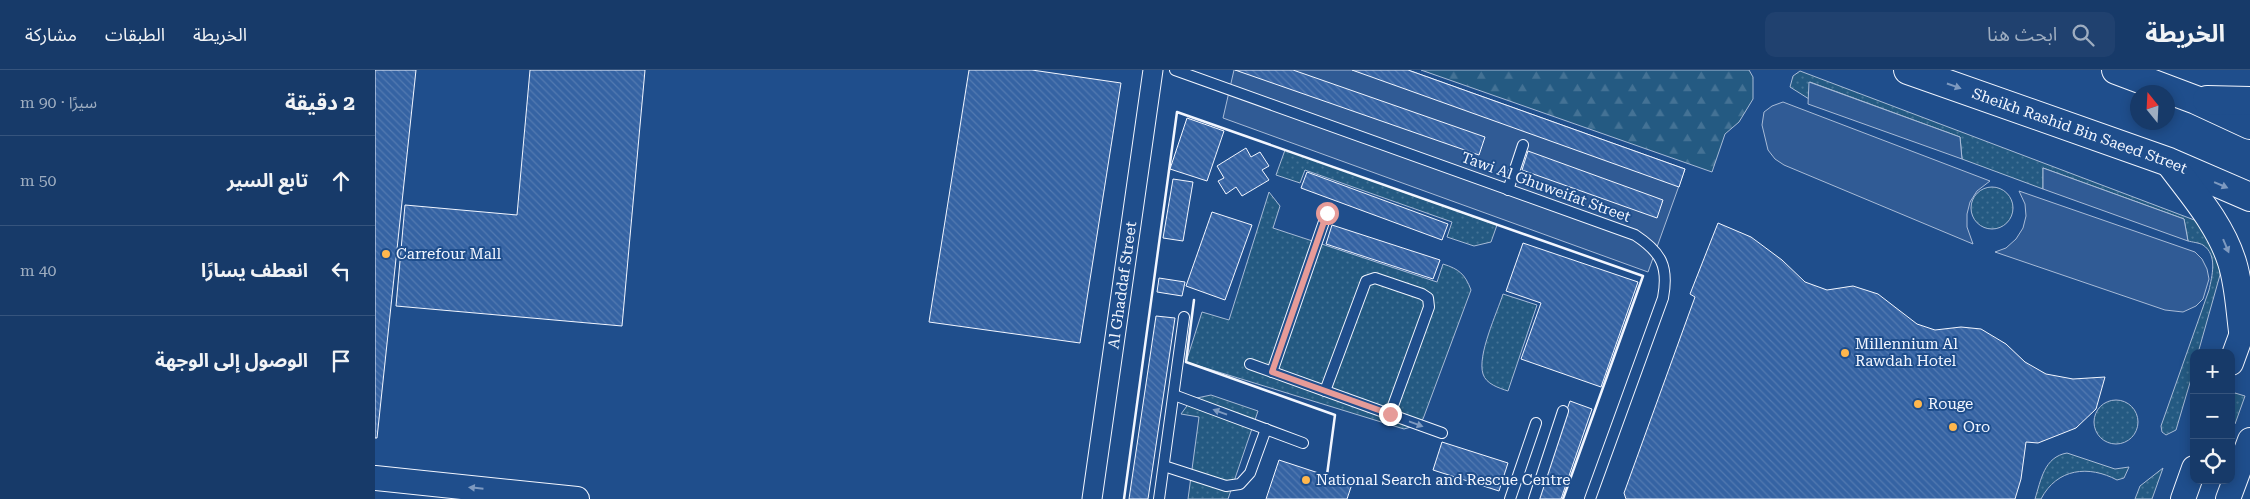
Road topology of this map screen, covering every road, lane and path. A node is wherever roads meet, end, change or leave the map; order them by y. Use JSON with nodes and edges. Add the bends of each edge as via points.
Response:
{"nodes":[{"id":1,"x":1153,"y":70,"type":"edge"},
{"id":2,"x":1175,"y":70,"type":"edge"},
{"id":3,"x":1908,"y":70,"type":"edge"},
{"id":4,"x":2116,"y":70,"type":"edge"},
{"id":5,"x":2196,"y":100,"type":"junction"},
{"id":6,"x":2250,"y":101,"type":"edge"},
{"id":7,"x":2250,"y":125,"type":"edge"},
{"id":8,"x":1523,"y":145,"type":"dead end"},
{"id":9,"x":2169,"y":162,"type":"junction"},
{"id":10,"x":1508,"y":190,"type":"junction"},
{"id":11,"x":2250,"y":197,"type":"edge"},
{"id":12,"x":1327,"y":213,"type":"dead end"},
{"id":13,"x":1184,"y":318,"type":"dead end"},
{"id":14,"x":2246,"y":320,"type":"edge"},
{"id":15,"x":2235,"y":352,"type":"edge"},
{"id":16,"x":1249,"y":364,"type":"dead end"},
{"id":17,"x":1272,"y":372,"type":"junction"},
{"id":18,"x":1325,"y":391,"type":"junction"},
{"id":19,"x":1174,"y":395,"type":"junction"},
{"id":20,"x":1563,"y":411,"type":"dead end"},
{"id":21,"x":1390,"y":414,"type":"junction"},
{"id":22,"x":1536,"y":424,"type":"dead end"},
{"id":23,"x":1266,"y":429,"type":"junction"},
{"id":24,"x":1442,"y":433,"type":"dead end"},
{"id":25,"x":2250,"y":440,"type":"edge"},
{"id":26,"x":1303,"y":442,"type":"dead end"},
{"id":27,"x":1164,"y":466,"type":"junction"},
{"id":28,"x":375,"y":478,"type":"edge"},
{"id":29,"x":2190,"y":479,"type":"edge"},
{"id":30,"x":577,"y":499,"type":"edge"},
{"id":31,"x":1092,"y":499,"type":"edge"},
{"id":32,"x":1159,"y":499,"type":"edge"},
{"id":33,"x":1510,"y":499,"type":"edge"},
{"id":34,"x":1534,"y":499,"type":"edge"},
{"id":35,"x":1589,"y":499,"type":"edge"},
{"id":36,"x":2183,"y":499,"type":"edge"},
{"id":37,"x":2228,"y":499,"type":"edge"}],
"edges":[{"from":1,"to":31,"type":"street","name":"Al Ghaddaf Street"},
{"from":2,"to":10,"type":"lane","name":"Tawi Al Ghuweifat Street"},
{"from":3,"to":9,"type":"main road","name":"Sheikh Rashid Bin Saeed Street","one_way":true},
{"from":4,"to":5,"type":"main road"},
{"from":5,"to":6,"type":"main road"},
{"from":5,"to":7,"type":"main road"},
{"from":8,"to":10,"type":"lane"},
{"from":9,"to":11,"type":"main road","name":"Sheikh Rashid Bin Saeed Street","one_way":true},
{"from":9,"to":14,"type":"main road","one_way":true,"via":[[2208,214],[2226,245]]},
{"from":10,"to":35,"type":"lane","name":"Tawi Al Ghuweifat Street","via":[[1635,235],[1650,245],[1662,260],[1666,280],[1663,298]]},
{"from":12,"to":17,"type":"lane"},
{"from":13,"to":19,"type":"lane"},
{"from":14,"to":15,"type":"street"},
{"from":16,"to":17,"type":"lane"},
{"from":17,"to":18,"type":"lane"},
{"from":18,"to":21,"type":"lane"},
{"from":18,"to":21,"type":"lane","via":[[1367,281],[1375,278],[1422,294],[1428,298],[1429,308]]},
{"from":23,"to":19,"type":"lane","one_way":true},
{"from":19,"to":27,"type":"lane"},
{"from":20,"to":34,"type":"lane"},
{"from":21,"to":24,"type":"lane","one_way":true},
{"from":22,"to":33,"type":"lane"},
{"from":23,"to":26,"type":"lane"},
{"from":23,"to":27,"type":"lane","via":[[1250,473],[1240,484],[1226,486]]},
{"from":25,"to":37,"type":"street"},
{"from":27,"to":32,"type":"lane"},
{"from":30,"to":28,"type":"street","one_way":true},
{"from":29,"to":36,"type":"street"}]}
